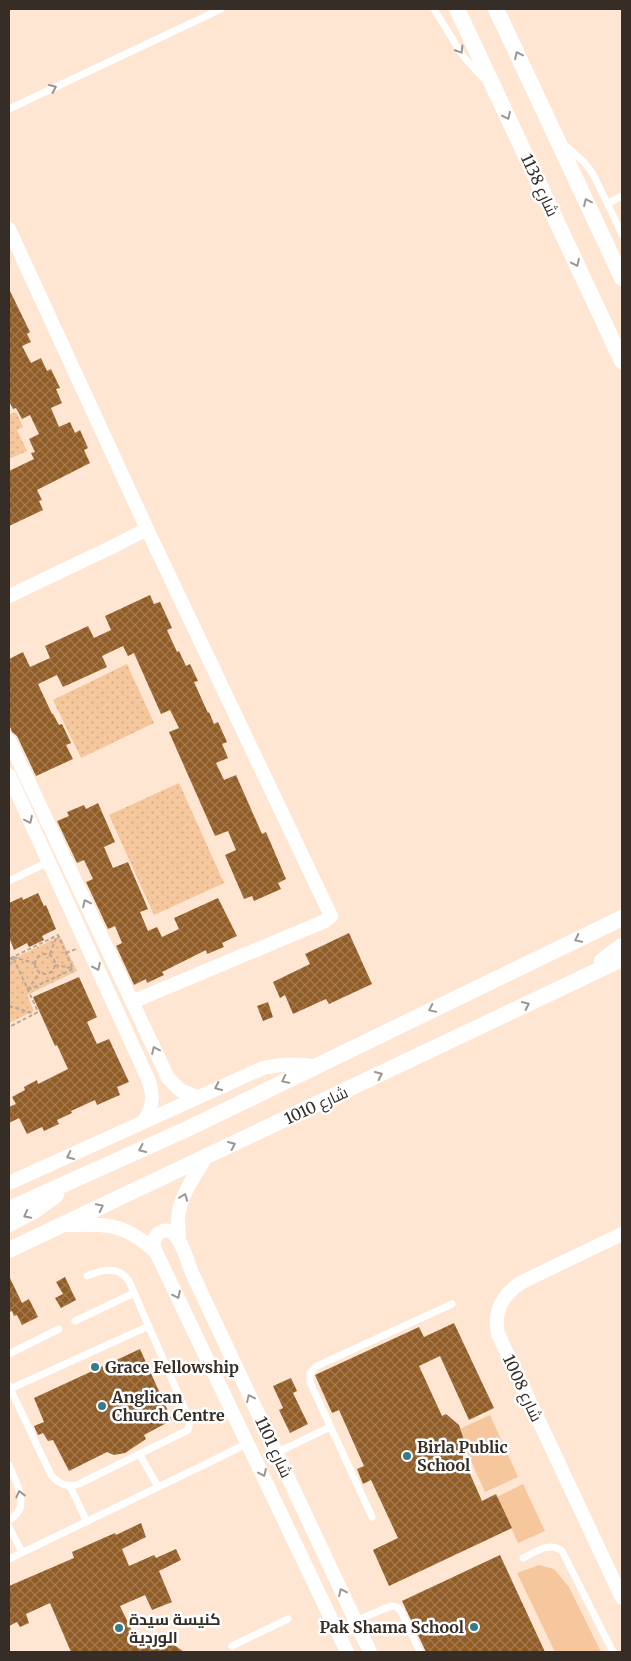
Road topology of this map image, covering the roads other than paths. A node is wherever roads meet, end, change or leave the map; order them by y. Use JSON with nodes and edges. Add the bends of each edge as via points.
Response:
{"nodes":[{"id":1,"x":221,"y":9,"type":"edge"},
{"id":2,"x":434,"y":9,"type":"edge"},
{"id":3,"x":457,"y":9,"type":"edge"},
{"id":4,"x":496,"y":9,"type":"edge"},
{"id":5,"x":496,"y":93,"type":"junction"},
{"id":6,"x":9,"y":109,"type":"edge"},
{"id":7,"x":556,"y":137,"type":"junction"},
{"id":8,"x":622,"y":196,"type":"edge"},
{"id":9,"x":608,"y":203,"type":"junction"},
{"id":10,"x":9,"y":229,"type":"edge"},
{"id":11,"x":622,"y":234,"type":"edge"},
{"id":12,"x":622,"y":278,"type":"edge"},
{"id":13,"x":622,"y":360,"type":"edge"},
{"id":14,"x":146,"y":529,"type":"junction"},
{"id":15,"x":9,"y":596,"type":"edge"},
{"id":16,"x":9,"y":740,"type":"edge"},
{"id":17,"x":9,"y":775,"type":"edge"},
{"id":18,"x":48,"y":862,"type":"junction"},
{"id":19,"x":9,"y":881,"type":"edge"},
{"id":20,"x":622,"y":918,"type":"edge"},
{"id":21,"x":622,"y":946,"type":"edge"},
{"id":22,"x":622,"y":959,"type":"edge"},
{"id":23,"x":569,"y":985,"type":"junction"},
{"id":24,"x":132,"y":1002,"type":"junction"},
{"id":25,"x":314,"y":1066,"type":"junction"},
{"id":26,"x":164,"y":1070,"type":"junction"},
{"id":27,"x":147,"y":1076,"type":"junction"},
{"id":28,"x":197,"y":1097,"type":"junction"},
{"id":29,"x":144,"y":1120,"type":"junction"},
{"id":30,"x":206,"y":1157,"type":"junction"},
{"id":31,"x":70,"y":1181,"type":"junction"},
{"id":32,"x":9,"y":1183,"type":"edge"},
{"id":33,"x":9,"y":1209,"type":"edge"},
{"id":34,"x":9,"y":1224,"type":"edge"},
{"id":35,"x":64,"y":1225,"type":"junction"},
{"id":36,"x":622,"y":1234,"type":"edge"},
{"id":37,"x":179,"y":1241,"type":"junction"},
{"id":38,"x":9,"y":1250,"type":"edge"},
{"id":39,"x":156,"y":1252,"type":"junction"},
{"id":40,"x":86,"y":1276,"type":"dead end"},
{"id":41,"x":134,"y":1293,"type":"junction"},
{"id":42,"x":452,"y":1304,"type":"dead end"},
{"id":43,"x":75,"y":1321,"type":"dead end"},
{"id":44,"x":149,"y":1326,"type":"junction"},
{"id":45,"x":59,"y":1329,"type":"dead end"},
{"id":46,"x":9,"y":1354,"type":"edge"},
{"id":47,"x":10,"y":1387,"type":"edge"},
{"id":48,"x":330,"y":1427,"type":"junction"},
{"id":49,"x":248,"y":1442,"type":"junction"},
{"id":50,"x":276,"y":1453,"type":"junction"},
{"id":51,"x":140,"y":1455,"type":"junction"},
{"id":52,"x":9,"y":1465,"type":"edge"},
{"id":53,"x":70,"y":1486,"type":"junction"},
{"id":54,"x":158,"y":1487,"type":"junction"},
{"id":55,"x":372,"y":1517,"type":"dead end"},
{"id":56,"x":9,"y":1520,"type":"edge"},
{"id":57,"x":87,"y":1522,"type":"junction"},
{"id":58,"x":9,"y":1527,"type":"edge"},
{"id":59,"x":22,"y":1552,"type":"junction"},
{"id":60,"x":523,"y":1558,"type":"dead end"},
{"id":61,"x":9,"y":1559,"type":"edge"},
{"id":62,"x":622,"y":1598,"type":"edge"},
{"id":63,"x":288,"y":1619,"type":"dead end"},
{"id":64,"x":355,"y":1621,"type":"junction"},
{"id":65,"x":232,"y":1646,"type":"dead end"},
{"id":66,"x":347,"y":1652,"type":"edge"},
{"id":67,"x":370,"y":1652,"type":"edge"},
{"id":68,"x":420,"y":1652,"type":"edge"},
{"id":69,"x":613,"y":1652,"type":"edge"}],
"edges":[{"from":6,"to":1,"type":"lane","one_way":true},
{"from":2,"to":5,"type":"lane","one_way":true,"via":[[463,56]]},
{"from":3,"to":5,"type":"street","name":"شارع 1138"},
{"from":7,"to":4,"type":"street","one_way":true},
{"from":5,"to":13,"type":"street","name":"شارع 1138","one_way":true},
{"from":7,"to":9,"type":"lane","via":[[584,162]]},
{"from":12,"to":7,"type":"street","one_way":true},
{"from":8,"to":9,"type":"lane"},
{"from":9,"to":11,"type":"lane"},
{"from":10,"to":14,"type":"street"},
{"from":14,"to":15,"type":"street"},
{"from":14,"to":24,"type":"street","via":[[331,916]]},
{"from":24,"to":16,"type":"street","one_way":true},
{"from":17,"to":18,"type":"street","one_way":true},
{"from":18,"to":19,"type":"lane"},
{"from":18,"to":27,"type":"street","one_way":true},
{"from":20,"to":25,"type":"street","one_way":true},
{"from":21,"to":23,"type":"street"},
{"from":22,"to":23,"type":"street","name":"شارع 1010"},
{"from":30,"to":23,"type":"street","name":"شارع 1010","one_way":true},
{"from":26,"to":24,"type":"street","one_way":true},
{"from":25,"to":28,"type":"street","one_way":true,"via":[[280,1064],[263,1068]]},
{"from":25,"to":31,"type":"street","one_way":true,"via":[[187,1129]]},
{"from":26,"to":27,"type":"street","via":[[157,1078]]},
{"from":26,"to":28,"type":"street","via":[[180,1090]]},
{"from":27,"to":29,"type":"street","via":[[153,1098]]},
{"from":28,"to":29,"type":"street"},
{"from":29,"to":32,"type":"street","one_way":true},
{"from":35,"to":30,"type":"street","name":"شارع 1010","one_way":true},
{"from":37,"to":30,"type":"street","name":"شارع 1101","one_way":true,"via":[[178,1217],[182,1203]]},
{"from":31,"to":33,"type":"street"},
{"from":31,"to":34,"type":"street","one_way":true,"via":[[47,1203]]},
{"from":35,"to":38,"type":"street","name":"شارع 1010"},
{"from":35,"to":39,"type":"street","name":"شارع 1101","via":[[106,1224],[125,1229]]},
{"from":36,"to":62,"type":"street","name":"شارع 1008","via":[[520,1283],[502,1301],[496,1317],[498,1334]]},
{"from":37,"to":39,"type":"street","via":[[172,1232],[159,1233],[154,1239]]},
{"from":50,"to":37,"type":"street","name":"شارع 1101","one_way":true},
{"from":39,"to":49,"type":"street","name":"شارع 1101","one_way":true},
{"from":40,"to":41,"type":"lane","via":[[107,1269],[119,1272],[125,1275]]},
{"from":41,"to":43,"type":"lane"},
{"from":41,"to":44,"type":"lane"},
{"from":42,"to":48,"type":"lane","via":[[313,1369],[310,1382]]},
{"from":44,"to":47,"type":"lane"},
{"from":44,"to":51,"type":"lane","via":[[190,1426],[184,1433]]},
{"from":45,"to":46,"type":"lane"},
{"from":47,"to":53,"type":"lane","via":[[51,1475],[62,1485]]},
{"from":48,"to":50,"type":"lane"},
{"from":48,"to":55,"type":"lane"},
{"from":49,"to":54,"type":"lane"},
{"from":49,"to":66,"type":"street","name":"شارع 1101","one_way":true},
{"from":64,"to":50,"type":"street","name":"شارع 1101","one_way":true},
{"from":51,"to":53,"type":"lane"},
{"from":51,"to":54,"type":"lane"},
{"from":56,"to":52,"type":"lane","one_way":true,"via":[[22,1504]]},
{"from":53,"to":57,"type":"lane"},
{"from":54,"to":57,"type":"lane"},
{"from":57,"to":59,"type":"lane"},
{"from":58,"to":59,"type":"lane"},
{"from":59,"to":61,"type":"lane"},
{"from":60,"to":69,"type":"lane","via":[[548,1546],[562,1551]]},
{"from":63,"to":65,"type":"lane"},
{"from":64,"to":67,"type":"street","name":"شارع 1101"},
{"from":64,"to":68,"type":"lane","via":[[388,1607],[397,1607]]}]}
